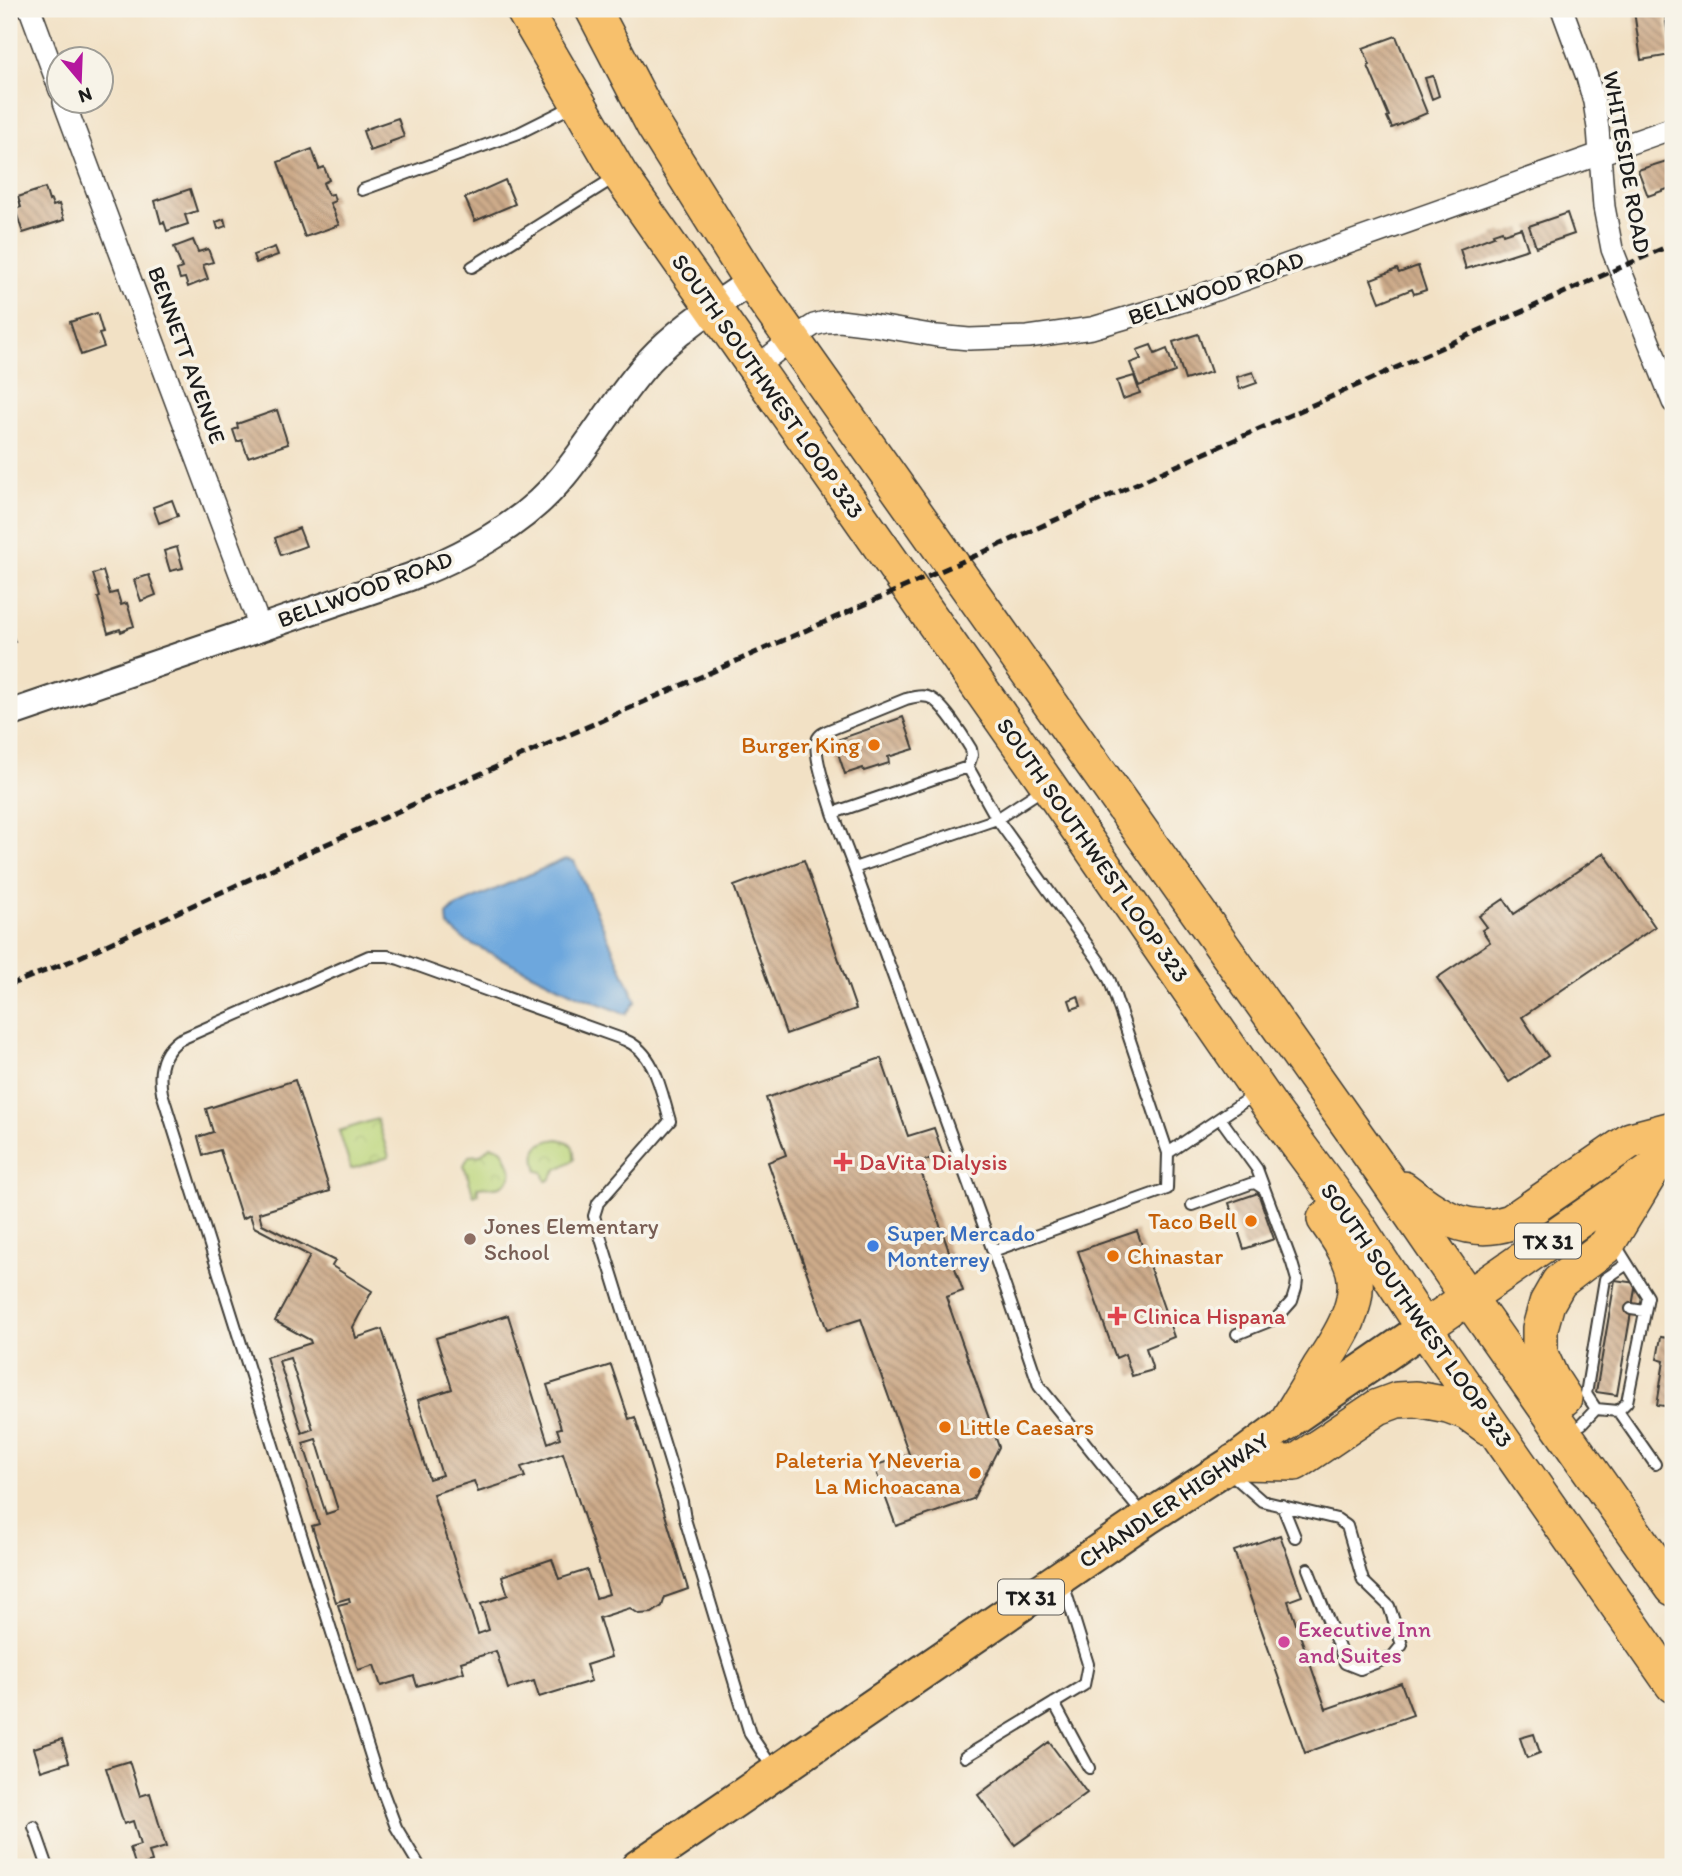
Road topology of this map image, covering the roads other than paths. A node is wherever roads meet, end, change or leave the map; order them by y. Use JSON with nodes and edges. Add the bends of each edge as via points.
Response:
{"nodes":[{"id":1,"x":30,"y":9,"type":"edge"},
{"id":2,"x":523,"y":9,"type":"edge"},
{"id":3,"x":593,"y":9,"type":"edge"},
{"id":4,"x":1562,"y":9,"type":"edge"},
{"id":5,"x":46,"y":52,"type":"edge"},
{"id":6,"x":578,"y":104,"type":"junction"},
{"id":7,"x":69,"y":116,"type":"edge"},
{"id":8,"x":1673,"y":128,"type":"edge"},
{"id":9,"x":1600,"y":154,"type":"junction"},
{"id":10,"x":620,"y":175,"type":"junction"},
{"id":11,"x":362,"y":190,"type":"dead end"},
{"id":12,"x":472,"y":267,"type":"dead end"},
{"id":13,"x":751,"y":281,"type":"junction"},
{"id":14,"x":713,"y":308,"type":"junction"},
{"id":15,"x":792,"y":340,"type":"junction"},
{"id":16,"x":755,"y":368,"type":"junction"},
{"id":17,"x":1673,"y":402,"type":"edge"},
{"id":18,"x":260,"y":627,"type":"junction"},
{"id":19,"x":9,"y":714,"type":"edge"},
{"id":20,"x":968,"y":767,"type":"junction"},
{"id":21,"x":1048,"y":785,"type":"junction"},
{"id":22,"x":833,"y":813,"type":"junction"},
{"id":23,"x":997,"y":819,"type":"junction"},
{"id":24,"x":854,"y":868,"type":"junction"},
{"id":25,"x":1266,"y":1101,"type":"junction"},
{"id":26,"x":1220,"y":1118,"type":"junction"},
{"id":27,"x":1673,"y":1129,"type":"edge"},
{"id":28,"x":1168,"y":1153,"type":"junction"},
{"id":29,"x":1663,"y":1163,"type":"edge"},
{"id":30,"x":1385,"y":1176,"type":"junction"},
{"id":31,"x":1264,"y":1189,"type":"junction"},
{"id":32,"x":1192,"y":1205,"type":"dead end"},
{"id":33,"x":993,"y":1251,"type":"junction"},
{"id":34,"x":1619,"y":1251,"type":"junction"},
{"id":35,"x":1468,"y":1297,"type":"junction"},
{"id":36,"x":1631,"y":1309,"type":"dead end"},
{"id":37,"x":1645,"y":1311,"type":"junction"},
{"id":38,"x":1424,"y":1328,"type":"junction"},
{"id":39,"x":1627,"y":1333,"type":"dead end"},
{"id":40,"x":1237,"y":1334,"type":"dead end"},
{"id":41,"x":1640,"y":1335,"type":"junction"},
{"id":42,"x":1624,"y":1354,"type":"dead end"},
{"id":43,"x":1636,"y":1356,"type":"junction"},
{"id":44,"x":1618,"y":1411,"type":"junction"},
{"id":45,"x":1589,"y":1417,"type":"junction"},
{"id":46,"x":1286,"y":1423,"type":"junction"},
{"id":47,"x":1502,"y":1438,"type":"junction"},
{"id":48,"x":1656,"y":1464,"type":"dead end"},
{"id":49,"x":1229,"y":1465,"type":"junction"},
{"id":50,"x":1282,"y":1505,"type":"junction"},
{"id":51,"x":1147,"y":1518,"type":"junction"},
{"id":52,"x":1295,"y":1537,"type":"dead end"},
{"id":53,"x":1308,"y":1569,"type":"dead end"},
{"id":54,"x":1061,"y":1577,"type":"junction"},
{"id":55,"x":1670,"y":1582,"type":"edge"},
{"id":56,"x":1673,"y":1685,"type":"edge"},
{"id":57,"x":1054,"y":1703,"type":"junction"},
{"id":58,"x":965,"y":1758,"type":"dead end"},
{"id":59,"x":1089,"y":1768,"type":"dead end"},
{"id":60,"x":776,"y":1773,"type":"junction"},
{"id":61,"x":34,"y":1827,"type":"dead end"},
{"id":62,"x":48,"y":1867,"type":"edge"},
{"id":63,"x":420,"y":1867,"type":"edge"},
{"id":64,"x":639,"y":1867,"type":"edge"}],
"edges":[{"from":1,"to":5,"type":"street"},
{"from":2,"to":6,"type":"highway","name":"SOUTH SOUTHWEST LOOP 323"},
{"from":3,"to":13,"type":"highway","name":"SOUTH SOUTHWEST LOOP 323","via":[[654,126]]},
{"from":4,"to":9,"type":"street","name":"WHITESIDE ROAD","via":[[1594,102]]},
{"from":6,"to":10,"type":"highway","name":"SOUTH SOUTHWEST LOOP 323"},
{"from":6,"to":11,"type":"lane","via":[[519,133]]},
{"from":7,"to":18,"type":"street","name":"BENNETT AVENUE"},
{"from":8,"to":9,"type":"street","name":"BELLWOOD ROAD"},
{"from":9,"to":15,"type":"street","name":"BELLWOOD ROAD","via":[[1190,299],[1092,328],[969,339],[833,321],[814,325]]},
{"from":9,"to":17,"type":"street","name":"WHITESIDE ROAD","via":[[1612,249]]},
{"from":10,"to":12,"type":"lane"},
{"from":10,"to":14,"type":"highway","name":"SOUTH SOUTHWEST LOOP 323"},
{"from":13,"to":14,"type":"street","name":"BELLWOOD ROAD"},
{"from":13,"to":15,"type":"highway","name":"SOUTH SOUTHWEST LOOP 323"},
{"from":14,"to":16,"type":"highway","name":"SOUTH SOUTHWEST LOOP 323"},
{"from":14,"to":18,"type":"street","name":"BELLWOOD ROAD","via":[[651,360],[563,477],[501,531],[428,570]]},
{"from":15,"to":16,"type":"street","name":"BELLWOOD ROAD"},
{"from":15,"to":30,"type":"highway","name":"SOUTH SOUTHWEST LOOP 323"},
{"from":16,"to":21,"type":"highway","name":"SOUTH SOUTHWEST LOOP 323"},
{"from":18,"to":19,"type":"street","name":"BELLWOOD ROAD"},
{"from":20,"to":22,"type":"lane"},
{"from":20,"to":22,"type":"lane","via":[[971,750],[939,704],[929,697],[906,699],[827,731],[817,740]]},
{"from":20,"to":23,"type":"lane"},
{"from":21,"to":23,"type":"lane"},
{"from":21,"to":25,"type":"highway","name":"SOUTH SOUTHWEST LOOP 323"},
{"from":22,"to":24,"type":"lane"},
{"from":23,"to":24,"type":"lane"},
{"from":23,"to":28,"type":"lane","via":[[1105,970]]},
{"from":24,"to":33,"type":"lane"},
{"from":25,"to":26,"type":"lane"},
{"from":25,"to":38,"type":"highway","name":"SOUTH SOUTHWEST LOOP 323","via":[[1353,1219]]},
{"from":25,"to":46,"type":"highway","via":[[1283,1159],[1344,1248],[1355,1276],[1342,1333]]},
{"from":26,"to":28,"type":"lane"},
{"from":26,"to":31,"type":"lane","via":[[1257,1169]]},
{"from":27,"to":30,"type":"highway","via":[[1631,1140],[1511,1222],[1494,1227],[1448,1219]]},
{"from":28,"to":33,"type":"lane","via":[[1167,1189]]},
{"from":29,"to":34,"type":"highway"},
{"from":29,"to":35,"type":"highway","name":"CHANDLER HIGHWAY","number":"TX 31"},
{"from":30,"to":35,"type":"highway","name":"SOUTH SOUTHWEST LOOP 323"},
{"from":31,"to":32,"type":"lane","via":[[1250,1184]]},
{"from":31,"to":40,"type":"lane","via":[[1296,1272],[1296,1288],[1277,1318]]},
{"from":33,"to":51,"type":"lane","via":[[1039,1386]]},
{"from":34,"to":37,"type":"lane","via":[[1648,1297]]},
{"from":34,"to":45,"type":"lane","via":[[1605,1279],[1599,1349],[1586,1394]]},
{"from":34,"to":45,"type":"highway","via":[[1606,1246],[1559,1282],[1546,1303],[1540,1328],[1544,1366]]},
{"from":35,"to":38,"type":"highway","name":"CHANDLER HIGHWAY","number":"TX 31"},
{"from":35,"to":55,"type":"highway","name":"SOUTH SOUTHWEST LOOP 323"},
{"from":36,"to":37,"type":"lane"},
{"from":37,"to":41,"type":"lane"},
{"from":38,"to":46,"type":"main road","name":"CHANDLER HIGHWAY","number":"TX 31"},
{"from":38,"to":47,"type":"highway","name":"SOUTH SOUTHWEST LOOP 323"},
{"from":39,"to":41,"type":"lane"},
{"from":41,"to":43,"type":"lane"},
{"from":42,"to":43,"type":"lane"},
{"from":43,"to":44,"type":"lane","via":[[1626,1377],[1627,1402]]},
{"from":44,"to":45,"type":"lane"},
{"from":44,"to":48,"type":"lane"},
{"from":45,"to":55,"type":"highway","via":[[1643,1512]]},
{"from":46,"to":49,"type":"main road","name":"CHANDLER HIGHWAY","number":"TX 31"},
{"from":47,"to":49,"type":"highway","via":[[1448,1405],[1397,1400],[1378,1407],[1295,1463]]},
{"from":47,"to":56,"type":"highway","name":"SOUTH SOUTHWEST LOOP 323"},
{"from":49,"to":50,"type":"lane","via":[[1262,1501]]},
{"from":49,"to":51,"type":"main road","name":"CHANDLER HIGHWAY","number":"TX 31"},
{"from":50,"to":52,"type":"lane"},
{"from":50,"to":53,"type":"lane","via":[[1337,1519],[1347,1526],[1363,1581],[1389,1606],[1402,1645],[1393,1656],[1360,1669],[1345,1663]]},
{"from":51,"to":54,"type":"main road","name":"CHANDLER HIGHWAY","number":"TX 31"},
{"from":54,"to":57,"type":"lane","via":[[1088,1664],[1084,1685]]},
{"from":54,"to":60,"type":"main road","name":"CHANDLER HIGHWAY","number":"TX 31"},
{"from":57,"to":58,"type":"lane"},
{"from":57,"to":59,"type":"lane"},
{"from":60,"to":63,"type":"lane","via":[[746,1722],[594,1216],[598,1203],[670,1121],[651,1063],[640,1048],[625,1040],[399,959],[369,956],[179,1040],[166,1052],[160,1083],[379,1782]]},
{"from":60,"to":64,"type":"main road","name":"CHANDLER HIGHWAY","number":"TX 31"},
{"from":61,"to":62,"type":"lane"}]}
